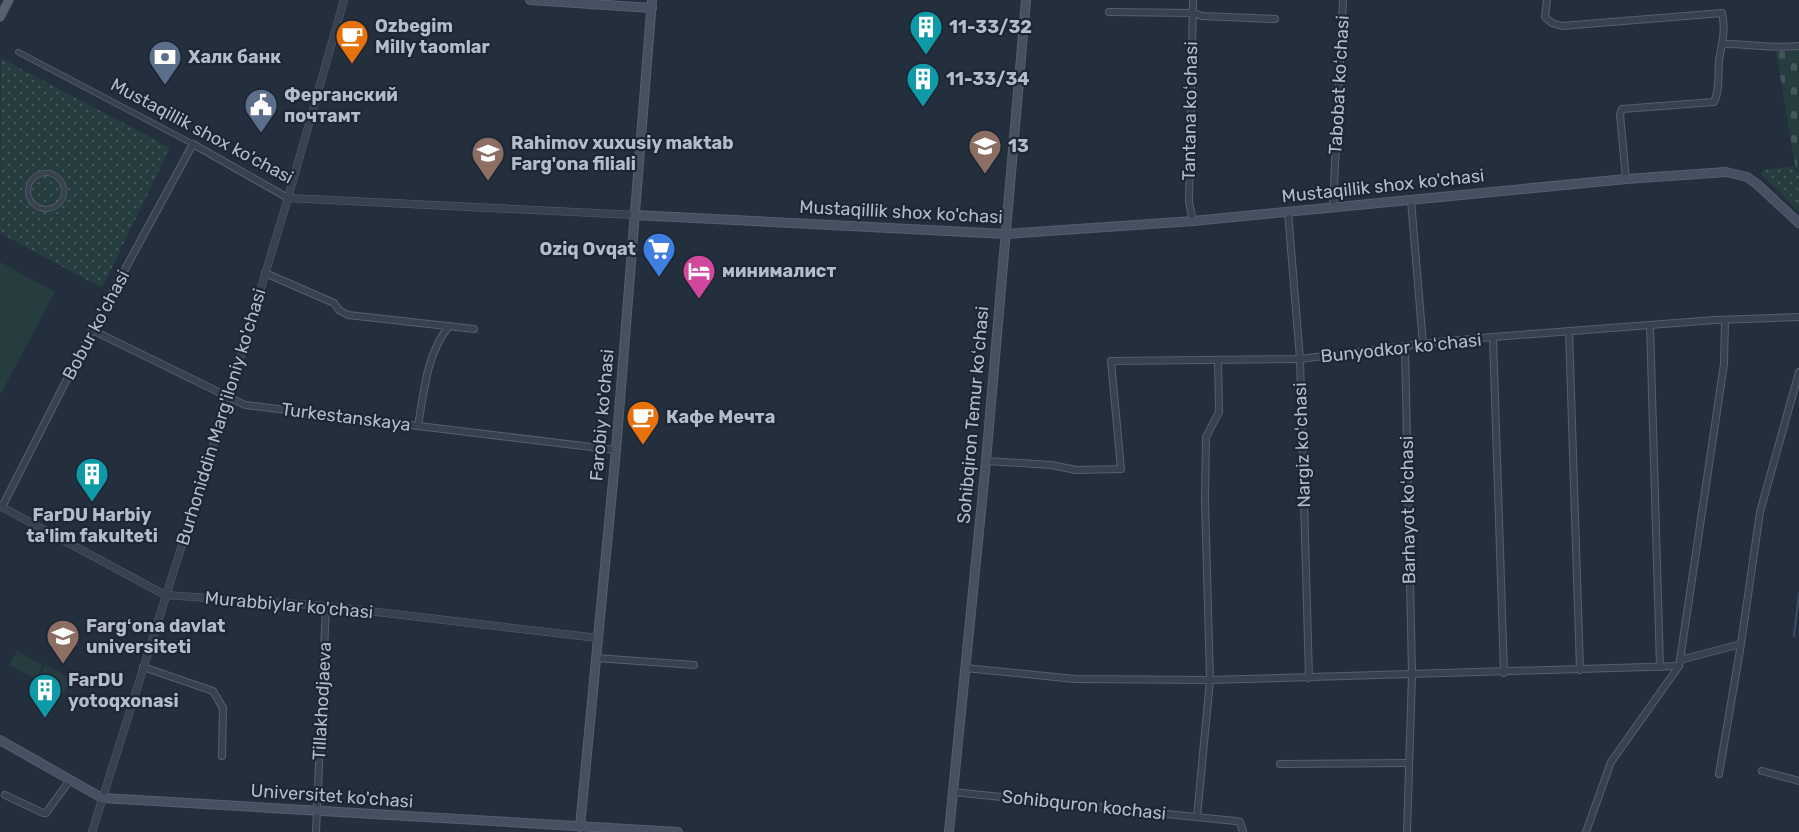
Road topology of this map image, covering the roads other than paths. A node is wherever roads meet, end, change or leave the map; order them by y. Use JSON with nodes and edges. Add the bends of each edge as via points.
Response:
{"nodes":[{"id":1,"x":9,"y":0,"type":"edge"},
{"id":2,"x":344,"y":0,"type":"edge"},
{"id":3,"x":530,"y":0,"type":"edge"},
{"id":4,"x":1026,"y":0,"type":"edge"},
{"id":5,"x":1193,"y":0,"type":"edge"},
{"id":6,"x":1343,"y":0,"type":"edge"},
{"id":7,"x":1547,"y":0,"type":"edge"},
{"id":8,"x":652,"y":4,"type":"edge"},
{"id":9,"x":1109,"y":12,"type":"dead end"},
{"id":10,"x":1192,"y":13,"type":"junction"},
{"id":11,"x":0,"y":17,"type":"edge"},
{"id":12,"x":1275,"y":19,"type":"dead end"},
{"id":13,"x":1724,"y":44,"type":"junction"},
{"id":14,"x":1799,"y":46,"type":"edge"},
{"id":15,"x":18,"y":52,"type":"dead end"},
{"id":16,"x":192,"y":144,"type":"junction"},
{"id":17,"x":1626,"y":179,"type":"junction"},
{"id":18,"x":288,"y":198,"type":"junction"},
{"id":19,"x":1411,"y":201,"type":"junction"},
{"id":20,"x":1333,"y":207,"type":"junction"},
{"id":21,"x":42,"y":209,"type":"joint"},
{"id":22,"x":1288,"y":212,"type":"junction"},
{"id":23,"x":634,"y":215,"type":"junction"},
{"id":24,"x":1193,"y":221,"type":"junction"},
{"id":25,"x":1799,"y":223,"type":"edge"},
{"id":26,"x":1006,"y":234,"type":"junction"},
{"id":27,"x":266,"y":273,"type":"junction"},
{"id":28,"x":1799,"y":317,"type":"edge"},
{"id":29,"x":1725,"y":320,"type":"junction"},
{"id":30,"x":1650,"y":325,"type":"junction"},
{"id":31,"x":449,"y":326,"type":"junction"},
{"id":32,"x":474,"y":329,"type":"dead end"},
{"id":33,"x":92,"y":330,"type":"junction"},
{"id":34,"x":1569,"y":331,"type":"junction"},
{"id":35,"x":1493,"y":337,"type":"junction"},
{"id":36,"x":1423,"y":344,"type":"junction"},
{"id":37,"x":1405,"y":346,"type":"junction"},
{"id":38,"x":1300,"y":359,"type":"junction"},
{"id":39,"x":1218,"y":360,"type":"junction"},
{"id":40,"x":1799,"y":372,"type":"edge"},
{"id":41,"x":228,"y":398,"type":"junction"},
{"id":42,"x":418,"y":426,"type":"junction"},
{"id":43,"x":616,"y":450,"type":"junction"},
{"id":44,"x":986,"y":460,"type":"junction"},
{"id":45,"x":1,"y":506,"type":"edge"},
{"id":46,"x":165,"y":595,"type":"junction"},
{"id":47,"x":326,"y":606,"type":"junction"},
{"id":48,"x":598,"y":638,"type":"junction"},
{"id":49,"x":1741,"y":644,"type":"junction"},
{"id":50,"x":596,"y":658,"type":"junction"},
{"id":51,"x":1680,"y":663,"type":"junction"},
{"id":52,"x":694,"y":665,"type":"dead end"},
{"id":53,"x":143,"y":667,"type":"junction"},
{"id":54,"x":1660,"y":667,"type":"junction"},
{"id":55,"x":965,"y":668,"type":"junction"},
{"id":56,"x":1580,"y":670,"type":"junction"},
{"id":57,"x":1504,"y":673,"type":"junction"},
{"id":58,"x":1412,"y":674,"type":"junction"},
{"id":59,"x":1309,"y":678,"type":"junction"},
{"id":60,"x":1210,"y":680,"type":"junction"},
{"id":61,"x":0,"y":741,"type":"edge"},
{"id":62,"x":222,"y":756,"type":"dead end"},
{"id":63,"x":1409,"y":763,"type":"junction"},
{"id":64,"x":1280,"y":764,"type":"dead end"},
{"id":65,"x":1761,"y":771,"type":"dead end"},
{"id":66,"x":1719,"y":774,"type":"dead end"},
{"id":67,"x":70,"y":780,"type":"junction"},
{"id":68,"x":1799,"y":781,"type":"edge"},
{"id":69,"x":953,"y":792,"type":"junction"},
{"id":70,"x":5,"y":795,"type":"dead end"},
{"id":71,"x":102,"y":798,"type":"junction"},
{"id":72,"x":317,"y":812,"type":"junction"},
{"id":73,"x":1197,"y":817,"type":"junction"},
{"id":74,"x":580,"y":830,"type":"edge"},
{"id":75,"x":92,"y":832,"type":"edge"},
{"id":76,"x":316,"y":832,"type":"edge"},
{"id":77,"x":678,"y":832,"type":"edge"},
{"id":78,"x":949,"y":832,"type":"edge"},
{"id":79,"x":1243,"y":832,"type":"edge"},
{"id":80,"x":1407,"y":832,"type":"edge"},
{"id":81,"x":1586,"y":832,"type":"edge"}],
"edges":[{"from":1,"to":11,"type":"main road"},
{"from":2,"to":18,"type":"street","name":"Burhoniddin Marg'iloniy ko'chasi"},
{"from":3,"to":8,"type":"main road"},
{"from":4,"to":26,"type":"main road","name":"Sohibqiron Temur koʻchasi"},
{"from":5,"to":10,"type":"street","name":"Tantana koʻchasi"},
{"from":6,"to":20,"type":"street","name":"Tabobat koʻchasi"},
{"from":7,"to":13,"type":"street","via":[[1545,17],[1562,26],[1722,13]]},
{"from":8,"to":23,"type":"main road","name":"Farobiy ko'chasi"},
{"from":9,"to":10,"type":"street"},
{"from":10,"to":12,"type":"street"},
{"from":10,"to":24,"type":"street","name":"Tantana koʻchasi","via":[[1189,202]]},
{"from":13,"to":14,"type":"street"},
{"from":13,"to":17,"type":"street","via":[[1713,102],[1622,109]]},
{"from":15,"to":16,"type":"street","name":"Mustaqillik shox ko'chasi"},
{"from":16,"to":18,"type":"street","name":"Mustaqillik shox ko'chasi"},
{"from":16,"to":33,"type":"street","name":"Bobur ko'chasi"},
{"from":17,"to":19,"type":"main road","name":"Mustaqillik shox ko'chasi"},
{"from":17,"to":25,"type":"main road","name":"Mustaqillik shox ko'chasi","via":[[1738,174],[1757,184]]},
{"from":18,"to":23,"type":"street","name":"Mustaqillik shox ko'chasi"},
{"from":18,"to":27,"type":"street","name":"Burhoniddin Marg'iloniy ko'chasi"},
{"from":19,"to":20,"type":"main road","name":"Mustaqillik shox ko'chasi"},
{"from":19,"to":36,"type":"street"},
{"from":20,"to":22,"type":"main road","name":"Mustaqillik shox ko'chasi"},
{"from":21,"to":21,"type":"street","via":[[32,203],[29,186],[36,176],[48,173],[62,183],[64,194],[54,208]]},
{"from":22,"to":24,"type":"main road","name":"Mustaqillik shox ko'chasi"},
{"from":22,"to":38,"type":"street","name":"Nargiz koʻchasi"},
{"from":23,"to":26,"type":"main road","name":"Mustaqillik shox ko'chasi"},
{"from":23,"to":43,"type":"main road","name":"Farobiy ko'chasi"},
{"from":24,"to":26,"type":"main road","name":"Mustaqillik shox ko'chasi"},
{"from":26,"to":44,"type":"main road","name":"Sohibqiron Temur koʻchasi"},
{"from":27,"to":31,"type":"street","via":[[334,303],[348,315]]},
{"from":27,"to":41,"type":"street","name":"Burhoniddin Marg'iloniy ko'chasi"},
{"from":28,"to":29,"type":"street","name":"Bunyodkor koʻchasi"},
{"from":29,"to":30,"type":"street","name":"Bunyodkor koʻchasi"},
{"from":29,"to":51,"type":"street","via":[[1724,364]]},
{"from":30,"to":34,"type":"street","name":"Bunyodkor koʻchasi"},
{"from":30,"to":54,"type":"street"},
{"from":31,"to":32,"type":"street"},
{"from":31,"to":42,"type":"street","via":[[429,364]]},
{"from":33,"to":41,"type":"street","name":"Turkestanskaya"},
{"from":33,"to":45,"type":"street","name":"Bobur ko'chasi"},
{"from":34,"to":35,"type":"street","name":"Bunyodkor koʻchasi"},
{"from":34,"to":56,"type":"street"},
{"from":35,"to":36,"type":"street","name":"Bunyodkor koʻchasi"},
{"from":35,"to":57,"type":"street"},
{"from":36,"to":37,"type":"street","name":"Bunyodkor koʻchasi"},
{"from":37,"to":38,"type":"street","name":"Bunyodkor koʻchasi"},
{"from":37,"to":58,"type":"street","name":"Barhayot koʻchasi"},
{"from":38,"to":39,"type":"street","name":"Bunyodkor koʻchasi"},
{"from":38,"to":59,"type":"street","name":"Nargiz koʻchasi"},
{"from":39,"to":44,"type":"street","name":"Bunyodkor koʻchasi","via":[[1111,362],[1121,469],[1076,470]]},
{"from":39,"to":60,"type":"street","via":[[1219,412],[1206,440]]},
{"from":40,"to":49,"type":"street","via":[[1760,512]]},
{"from":41,"to":42,"type":"street","name":"Turkestanskaya","via":[[245,405]]},
{"from":41,"to":46,"type":"street","name":"Burhoniddin Marg'iloniy ko'chasi"},
{"from":42,"to":43,"type":"street","name":"Turkestanskaya"},
{"from":43,"to":48,"type":"main road","name":"Farobiy ko'chasi"},
{"from":44,"to":55,"type":"main road","name":"Sohibqiron Temur koʻchasi"},
{"from":45,"to":46,"type":"street","name":"Murabbiylar ko'chasi"},
{"from":46,"to":47,"type":"street","name":"Murabbiylar ko'chasi"},
{"from":46,"to":53,"type":"street","name":"Burhoniddin Marg'iloniy ko'chasi"},
{"from":47,"to":48,"type":"street","name":"Murabbiylar ko'chasi"},
{"from":47,"to":72,"type":"street","name":"Tillakhodjaeva"},
{"from":48,"to":50,"type":"main road","name":"Farobiy ko'chasi"},
{"from":49,"to":51,"type":"street"},
{"from":49,"to":66,"type":"street"},
{"from":50,"to":52,"type":"street"},
{"from":50,"to":74,"type":"main road","name":"Farobiy ko'chasi"},
{"from":51,"to":54,"type":"street"},
{"from":51,"to":81,"type":"street","via":[[1611,762]]},
{"from":53,"to":62,"type":"street","via":[[213,691],[223,708]]},
{"from":53,"to":71,"type":"street","name":"Burhoniddin Marg'iloniy ko'chasi"},
{"from":54,"to":56,"type":"street"},
{"from":55,"to":60,"type":"street","via":[[1075,678]]},
{"from":55,"to":69,"type":"main road","name":"Sohibqiron Temur koʻchasi"},
{"from":56,"to":57,"type":"street"},
{"from":57,"to":58,"type":"street"},
{"from":58,"to":59,"type":"street"},
{"from":58,"to":63,"type":"street","name":"Barhayot koʻchasi"},
{"from":59,"to":60,"type":"street"},
{"from":60,"to":73,"type":"street"},
{"from":61,"to":67,"type":"main road","name":"Universitet ko'chasi"},
{"from":63,"to":64,"type":"street"},
{"from":63,"to":80,"type":"street","name":"Barhayot koʻchasi"},
{"from":65,"to":68,"type":"street"},
{"from":67,"to":70,"type":"street","via":[[46,813]]},
{"from":67,"to":71,"type":"main road","name":"Universitet ko'chasi"},
{"from":69,"to":73,"type":"street","name":"Sohibquron kochasi"},
{"from":69,"to":78,"type":"main road","name":"Sohibqiron Temur koʻchasi"},
{"from":71,"to":72,"type":"main road","name":"Universitet ko'chasi"},
{"from":71,"to":75,"type":"street","name":"Burhoniddin Marg'iloniy ko'chasi"},
{"from":72,"to":74,"type":"main road","name":"Universitet ko'chasi"},
{"from":72,"to":76,"type":"street","name":"Tillakhodjaeva"},
{"from":73,"to":79,"type":"street","name":"Sohibquron kochasi","via":[[1240,822]]},
{"from":74,"to":77,"type":"main road","name":"Universitet ko'chasi"}]}
